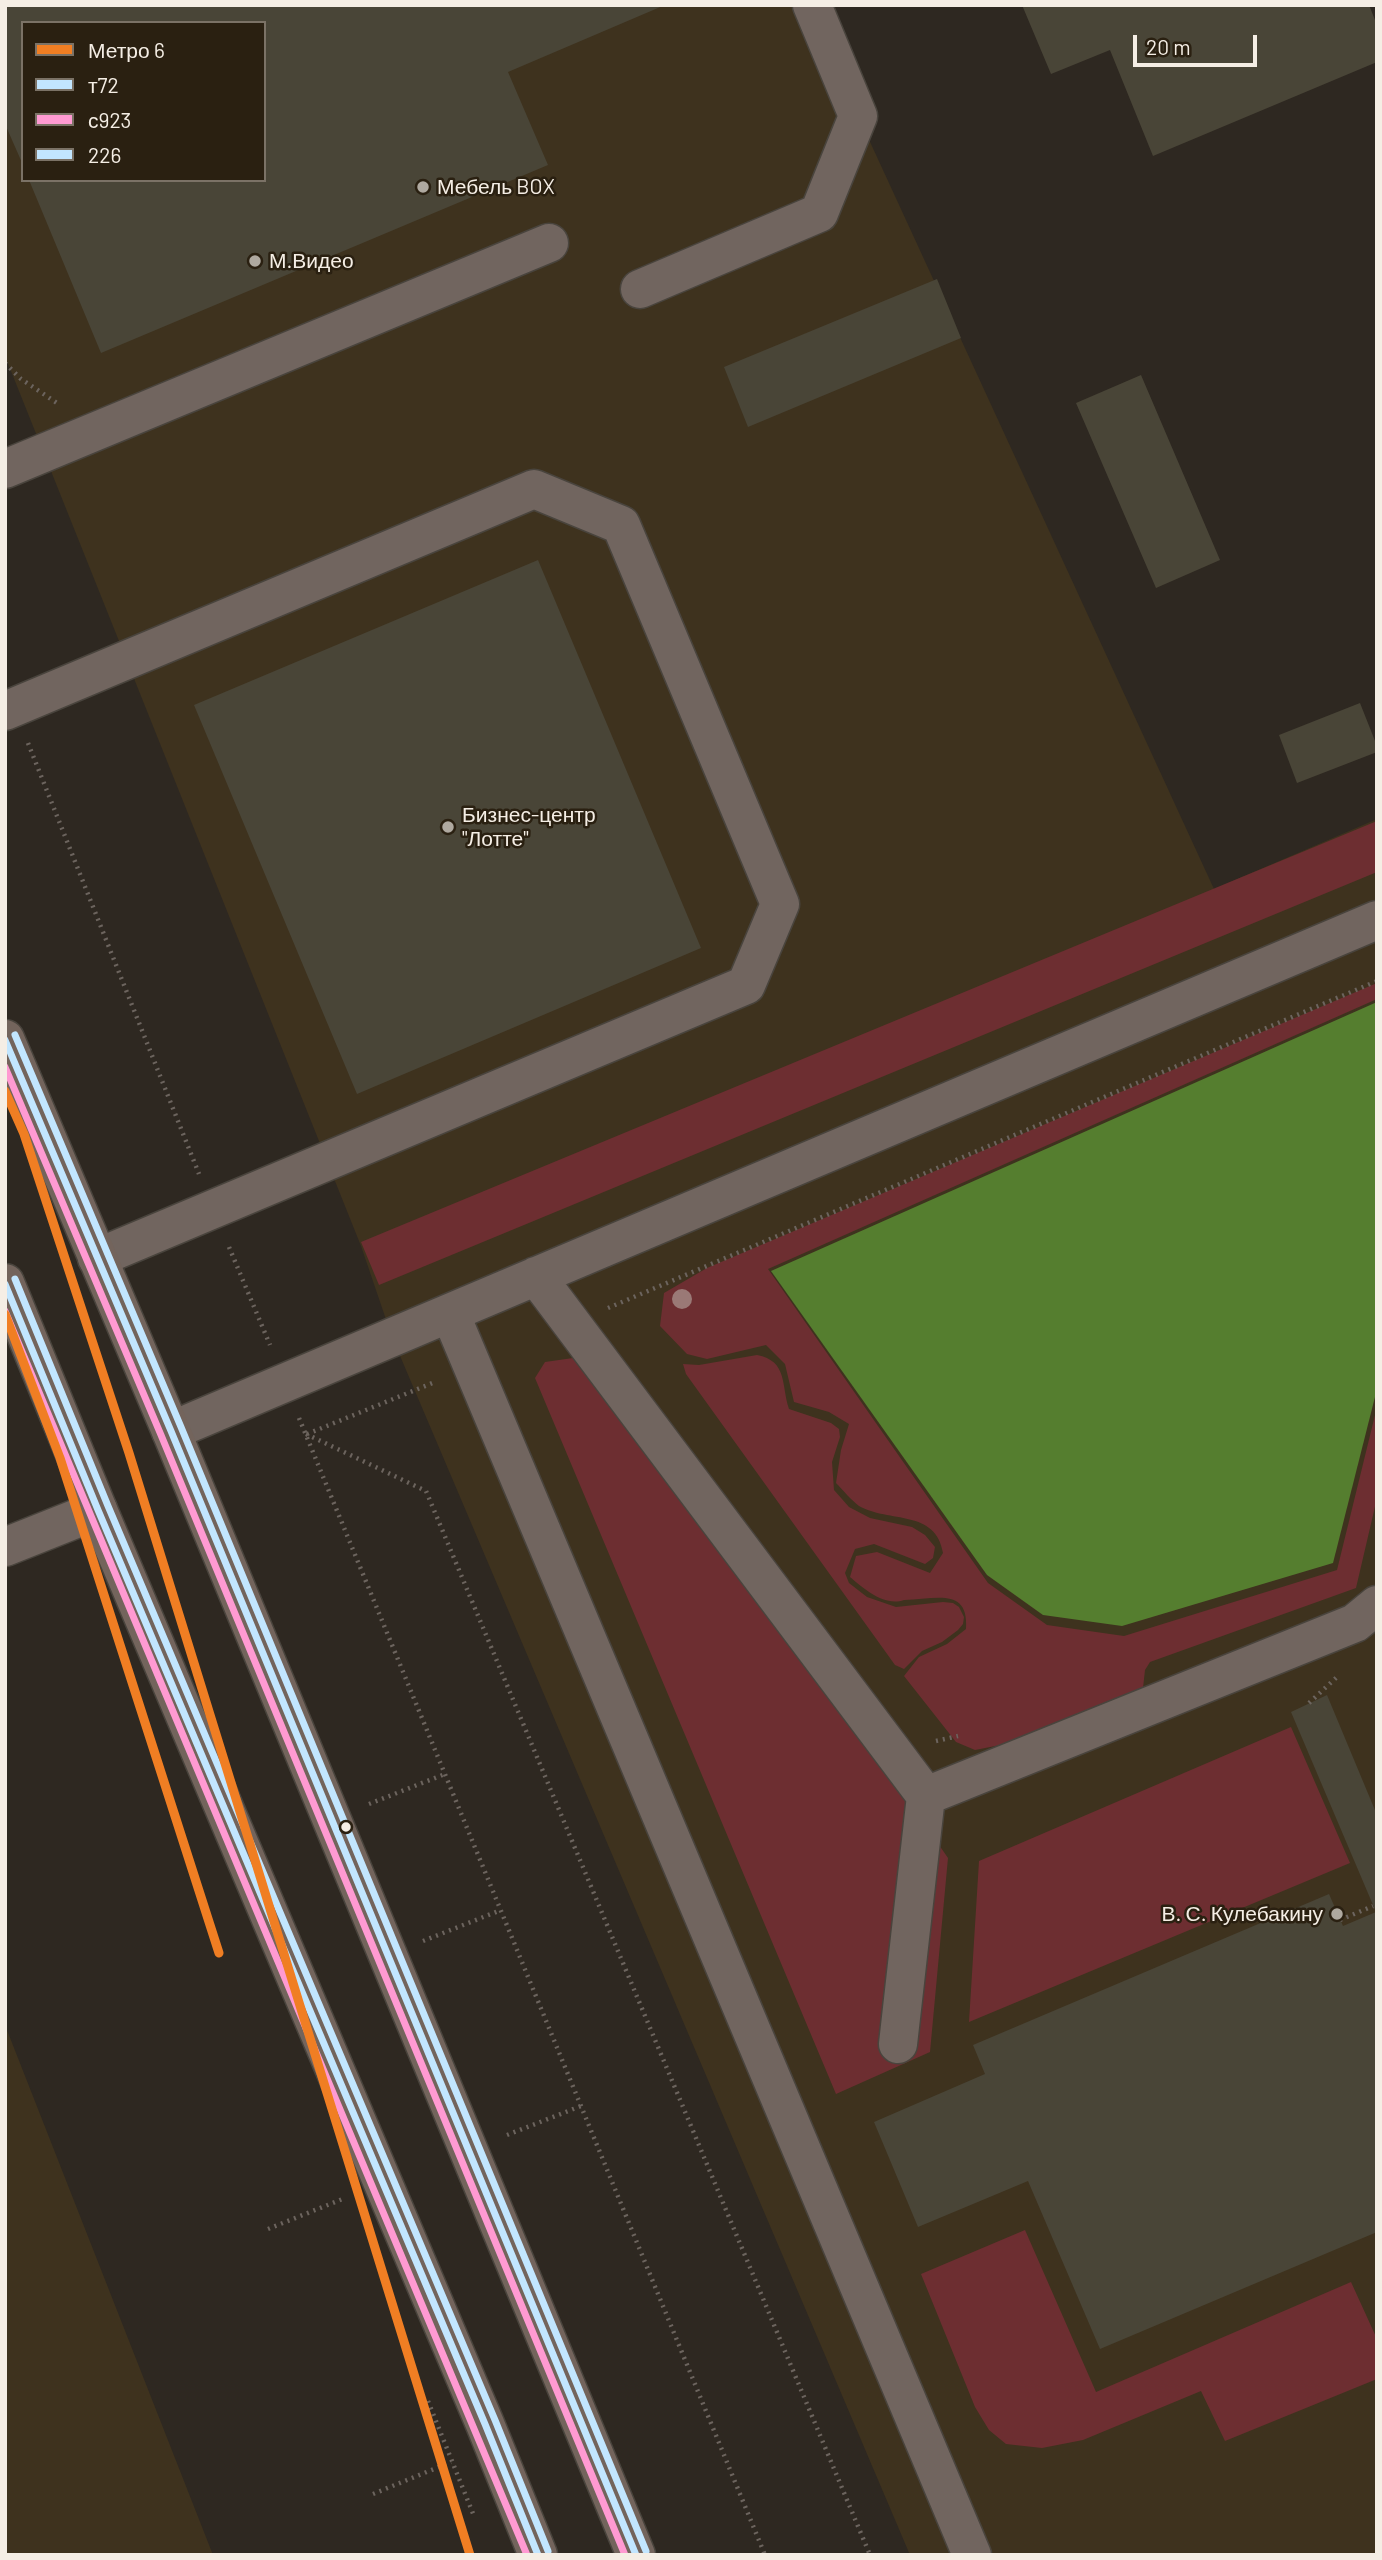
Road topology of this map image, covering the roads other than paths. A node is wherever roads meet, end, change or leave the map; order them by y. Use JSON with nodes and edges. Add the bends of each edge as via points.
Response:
{"nodes":[{"id":1,"x":811,"y":5,"type":"edge"},
{"id":2,"x":549,"y":243,"type":"dead end"},
{"id":3,"x":640,"y":289,"type":"dead end"},
{"id":4,"x":5,"y":469,"type":"edge"},
{"id":5,"x":10,"y":710,"type":"edge"},
{"id":6,"x":1377,"y":920,"type":"edge"},
{"id":7,"x":5,"y":1039,"type":"edge"},
{"id":8,"x":97,"y":1258,"type":"junction"},
{"id":9,"x":536,"y":1276,"type":"junction"},
{"id":10,"x":5,"y":1283,"type":"edge"},
{"id":11,"x":450,"y":1313,"type":"junction"},
{"id":12,"x":171,"y":1431,"type":"junction"},
{"id":13,"x":97,"y":1510,"type":"junction"},
{"id":14,"x":5,"y":1547,"type":"edge"},
{"id":15,"x":1377,"y":1605,"type":"edge"},
{"id":16,"x":926,"y":1796,"type":"junction"},
{"id":17,"x":898,"y":2044,"type":"dead end"},
{"id":18,"x":538,"y":2555,"type":"edge"},
{"id":19,"x":636,"y":2555,"type":"edge"},
{"id":20,"x":972,"y":2555,"type":"edge"}],
"edges":[{"from":1,"to":3,"type":"lane","via":[[858,116],[819,213]]},
{"from":2,"to":4,"type":"lane"},
{"from":5,"to":8,"type":"lane","via":[[534,489],[621,525],[780,904],[747,985]]},
{"from":6,"to":9,"type":"lane"},
{"from":7,"to":8,"type":"main road"},
{"from":8,"to":12,"type":"main road"},
{"from":9,"to":11,"type":"lane"},
{"from":9,"to":16,"type":"lane"},
{"from":10,"to":13,"type":"main road"},
{"from":11,"to":12,"type":"lane"},
{"from":11,"to":20,"type":"lane"},
{"from":12,"to":19,"type":"main road"},
{"from":13,"to":14,"type":"lane"},
{"from":13,"to":18,"type":"main road"},
{"from":15,"to":16,"type":"lane","via":[[1356,1623]]},
{"from":16,"to":17,"type":"lane"}]}
